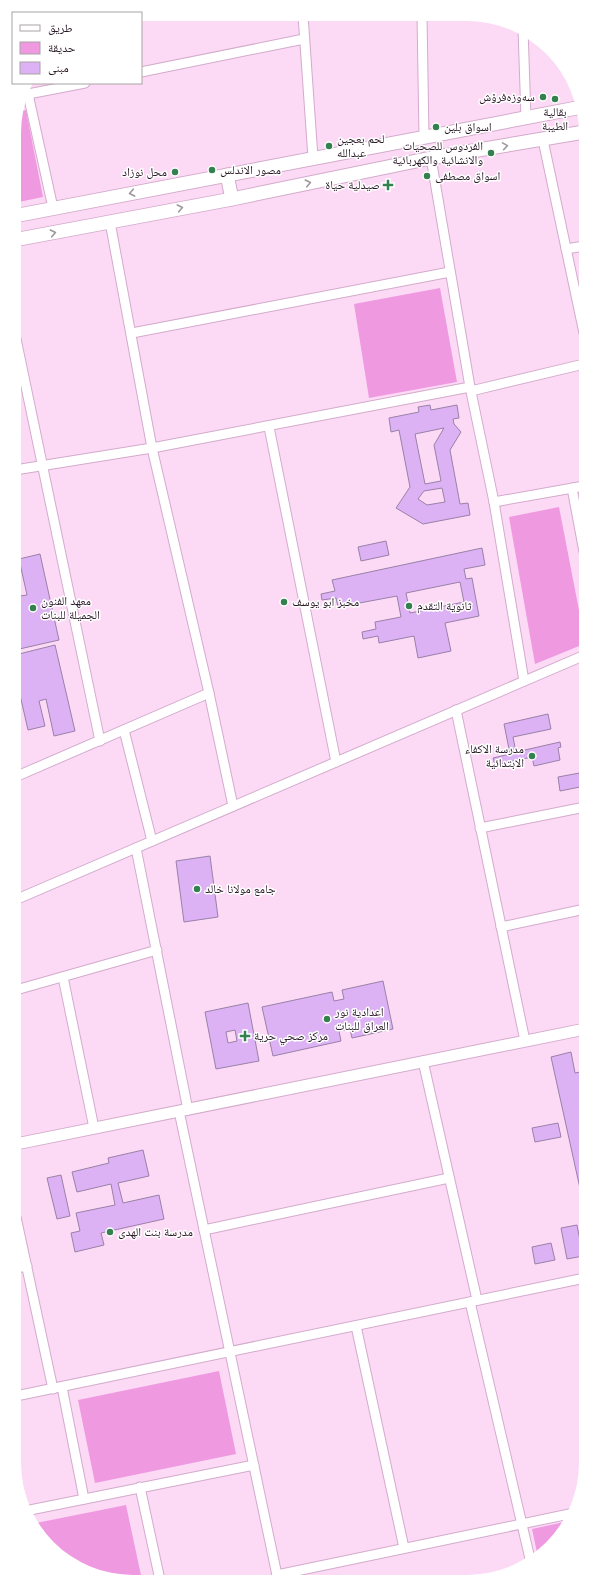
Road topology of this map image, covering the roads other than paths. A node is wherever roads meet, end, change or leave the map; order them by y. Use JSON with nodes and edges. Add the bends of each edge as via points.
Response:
{"nodes":[{"id":1,"x":303,"y":21,"type":"edge"},
{"id":2,"x":422,"y":21,"type":"edge"},
{"id":3,"x":523,"y":36,"type":"edge"},
{"id":4,"x":304,"y":39,"type":"junction"},
{"id":5,"x":142,"y":72,"type":"edge"},
{"id":6,"x":71,"y":84,"type":"edge"},
{"id":7,"x":28,"y":94,"type":"edge"},
{"id":8,"x":26,"y":100,"type":"edge"},
{"id":9,"x":576,"y":108,"type":"edge"},
{"id":10,"x":526,"y":118,"type":"junction"},
{"id":11,"x":579,"y":133,"type":"edge"},
{"id":12,"x":424,"y":137,"type":"junction"},
{"id":13,"x":543,"y":140,"type":"junction"},
{"id":14,"x":313,"y":158,"type":"junction"},
{"id":15,"x":431,"y":158,"type":"junction"},
{"id":16,"x":227,"y":175,"type":"junction"},
{"id":17,"x":232,"y":199,"type":"junction"},
{"id":18,"x":54,"y":208,"type":"junction"},
{"id":19,"x":21,"y":215,"type":"edge"},
{"id":20,"x":110,"y":222,"type":"junction"},
{"id":21,"x":21,"y":239,"type":"edge"},
{"id":22,"x":579,"y":247,"type":"edge"},
{"id":23,"x":566,"y":250,"type":"junction"},
{"id":24,"x":450,"y":272,"type":"junction"},
{"id":25,"x":579,"y":310,"type":"edge"},
{"id":26,"x":132,"y":333,"type":"junction"},
{"id":27,"x":579,"y":365,"type":"edge"},
{"id":28,"x":21,"y":373,"type":"edge"},
{"id":29,"x":471,"y":389,"type":"junction"},
{"id":30,"x":269,"y":427,"type":"junction"},
{"id":31,"x":152,"y":448,"type":"junction"},
{"id":32,"x":42,"y":465,"type":"junction"},
{"id":33,"x":21,"y":469,"type":"edge"},
{"id":34,"x":579,"y":487,"type":"edge"},
{"id":35,"x":572,"y":488,"type":"junction"},
{"id":36,"x":494,"y":502,"type":"junction"},
{"id":37,"x":579,"y":525,"type":"edge"},
{"id":38,"x":579,"y":657,"type":"edge"},
{"id":39,"x":524,"y":681,"type":"junction"},
{"id":40,"x":209,"y":693,"type":"junction"},
{"id":41,"x":456,"y":710,"type":"junction"},
{"id":42,"x":124,"y":730,"type":"junction"},
{"id":43,"x":100,"y":740,"type":"junction"},
{"id":44,"x":336,"y":762,"type":"junction"},
{"id":45,"x":21,"y":774,"type":"edge"},
{"id":46,"x":233,"y":806,"type":"junction"},
{"id":47,"x":579,"y":807,"type":"edge"},
{"id":48,"x":480,"y":828,"type":"junction"},
{"id":49,"x":152,"y":841,"type":"junction"},
{"id":50,"x":136,"y":848,"type":"junction"},
{"id":51,"x":21,"y":897,"type":"edge"},
{"id":52,"x":579,"y":910,"type":"edge"},
{"id":53,"x":501,"y":927,"type":"junction"},
{"id":54,"x":156,"y":950,"type":"junction"},
{"id":55,"x":62,"y":977,"type":"junction"},
{"id":56,"x":21,"y":989,"type":"edge"},
{"id":57,"x":579,"y":1030,"type":"edge"},
{"id":58,"x":525,"y":1041,"type":"junction"},
{"id":59,"x":423,"y":1061,"type":"junction"},
{"id":60,"x":184,"y":1111,"type":"junction"},
{"id":61,"x":94,"y":1128,"type":"junction"},
{"id":62,"x":21,"y":1143,"type":"edge"},
{"id":63,"x":449,"y":1178,"type":"junction"},
{"id":64,"x":204,"y":1230,"type":"junction"},
{"id":65,"x":21,"y":1239,"type":"edge"},
{"id":66,"x":27,"y":1266,"type":"junction"},
{"id":67,"x":21,"y":1267,"type":"edge"},
{"id":68,"x":579,"y":1279,"type":"edge"},
{"id":69,"x":474,"y":1301,"type":"junction"},
{"id":70,"x":356,"y":1326,"type":"junction"},
{"id":71,"x":230,"y":1352,"type":"junction"},
{"id":72,"x":57,"y":1388,"type":"junction"},
{"id":73,"x":21,"y":1395,"type":"edge"},
{"id":74,"x":254,"y":1465,"type":"junction"},
{"id":75,"x":140,"y":1488,"type":"junction"},
{"id":76,"x":84,"y":1499,"type":"junction"},
{"id":77,"x":32,"y":1510,"type":"edge"},
{"id":78,"x":566,"y":1515,"type":"edge"},
{"id":79,"x":522,"y":1524,"type":"junction"},
{"id":80,"x":404,"y":1548,"type":"junction"},
{"id":81,"x":529,"y":1556,"type":"edge"},
{"id":82,"x":159,"y":1575,"type":"edge"},
{"id":83,"x":278,"y":1575,"type":"edge"},
{"id":84,"x":287,"y":1575,"type":"edge"}],
"edges":[{"from":1,"to":4,"type":"street"},
{"from":2,"to":12,"type":"street"},
{"from":3,"to":10,"type":"street"},
{"from":4,"to":5,"type":"street"},
{"from":4,"to":14,"type":"street"},
{"from":6,"to":7,"type":"street"},
{"from":8,"to":18,"type":"street"},
{"from":9,"to":10,"type":"main road"},
{"from":10,"to":12,"type":"main road"},
{"from":11,"to":13,"type":"main road"},
{"from":12,"to":14,"type":"main road"},
{"from":15,"to":13,"type":"main road","one_way":true},
{"from":13,"to":23,"type":"street"},
{"from":14,"to":16,"type":"main road"},
{"from":17,"to":15,"type":"main road","one_way":true},
{"from":15,"to":24,"type":"street"},
{"from":16,"to":17,"type":"main road"},
{"from":16,"to":18,"type":"main road","one_way":true},
{"from":20,"to":17,"type":"main road","one_way":true},
{"from":18,"to":19,"type":"main road"},
{"from":21,"to":20,"type":"main road","one_way":true},
{"from":20,"to":26,"type":"street"},
{"from":22,"to":23,"type":"street"},
{"from":23,"to":25,"type":"street"},
{"from":24,"to":26,"type":"street"},
{"from":24,"to":29,"type":"street"},
{"from":26,"to":31,"type":"street"},
{"from":27,"to":29,"type":"street"},
{"from":28,"to":32,"type":"street"},
{"from":29,"to":30,"type":"street"},
{"from":29,"to":36,"type":"street"},
{"from":30,"to":31,"type":"street"},
{"from":30,"to":44,"type":"street"},
{"from":31,"to":32,"type":"street"},
{"from":31,"to":40,"type":"street"},
{"from":32,"to":33,"type":"street"},
{"from":32,"to":43,"type":"street"},
{"from":34,"to":35,"type":"street"},
{"from":35,"to":36,"type":"street"},
{"from":35,"to":37,"type":"street"},
{"from":36,"to":39,"type":"street"},
{"from":38,"to":39,"type":"street"},
{"from":39,"to":41,"type":"street"},
{"from":40,"to":42,"type":"street"},
{"from":40,"to":46,"type":"street"},
{"from":41,"to":44,"type":"street"},
{"from":41,"to":48,"type":"street"},
{"from":42,"to":43,"type":"street"},
{"from":42,"to":49,"type":"street"},
{"from":43,"to":45,"type":"street"},
{"from":44,"to":46,"type":"street"},
{"from":46,"to":49,"type":"street"},
{"from":47,"to":48,"type":"street"},
{"from":48,"to":53,"type":"street"},
{"from":49,"to":50,"type":"street"},
{"from":50,"to":51,"type":"street"},
{"from":50,"to":54,"type":"street"},
{"from":52,"to":53,"type":"street"},
{"from":53,"to":58,"type":"street"},
{"from":54,"to":55,"type":"street"},
{"from":54,"to":60,"type":"street"},
{"from":55,"to":56,"type":"street"},
{"from":55,"to":61,"type":"street"},
{"from":57,"to":58,"type":"street"},
{"from":58,"to":59,"type":"street"},
{"from":59,"to":60,"type":"street"},
{"from":59,"to":63,"type":"street"},
{"from":60,"to":61,"type":"street"},
{"from":60,"to":64,"type":"street"},
{"from":61,"to":62,"type":"street"},
{"from":63,"to":64,"type":"street"},
{"from":63,"to":69,"type":"street"},
{"from":64,"to":71,"type":"street"},
{"from":65,"to":66,"type":"street"},
{"from":66,"to":67,"type":"street"},
{"from":66,"to":72,"type":"street"},
{"from":68,"to":69,"type":"street"},
{"from":69,"to":70,"type":"street"},
{"from":69,"to":79,"type":"street"},
{"from":70,"to":71,"type":"street"},
{"from":70,"to":80,"type":"street"},
{"from":71,"to":72,"type":"street"},
{"from":71,"to":74,"type":"street"},
{"from":72,"to":73,"type":"street"},
{"from":72,"to":76,"type":"street"},
{"from":74,"to":75,"type":"street"},
{"from":74,"to":83,"type":"street"},
{"from":75,"to":76,"type":"street"},
{"from":75,"to":82,"type":"street"},
{"from":76,"to":77,"type":"street"},
{"from":78,"to":79,"type":"street"},
{"from":79,"to":80,"type":"street"},
{"from":79,"to":81,"type":"street"},
{"from":80,"to":84,"type":"street"}]}
